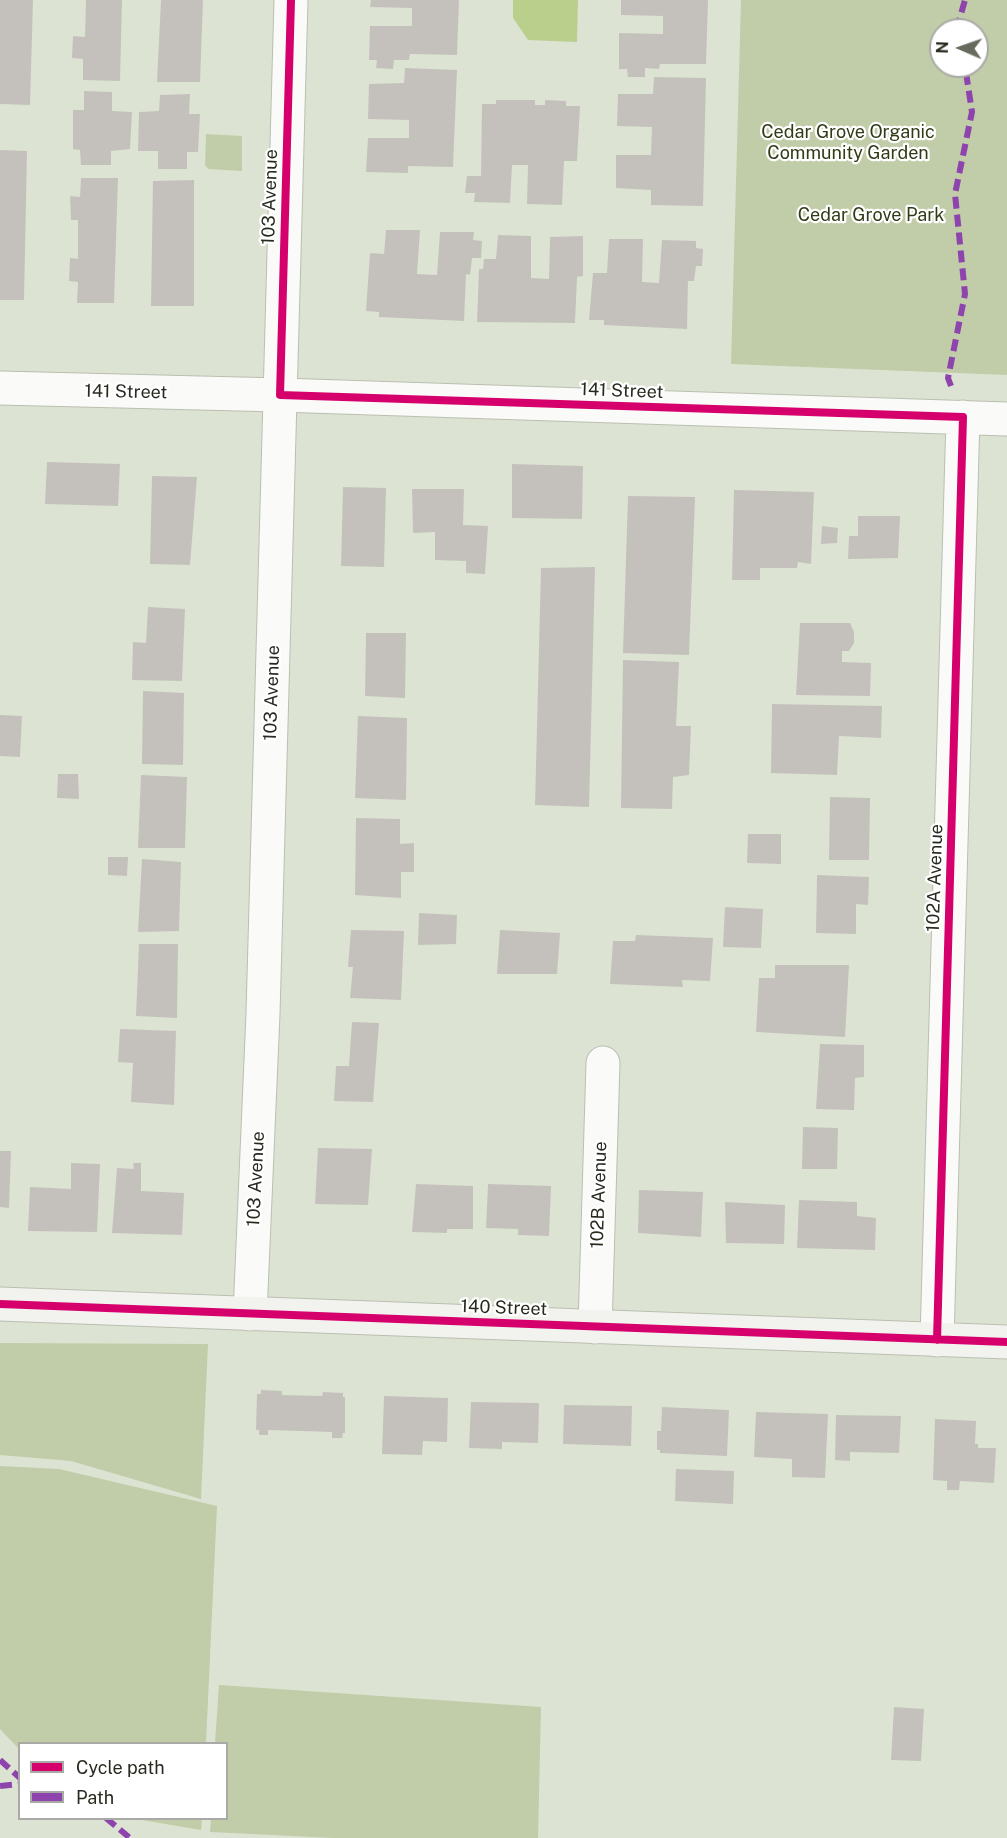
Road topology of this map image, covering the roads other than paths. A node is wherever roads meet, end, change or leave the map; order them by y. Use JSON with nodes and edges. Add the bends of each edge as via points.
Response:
{"nodes":[{"id":1,"x":291,"y":0,"type":"edge"},
{"id":2,"x":0,"y":388,"type":"edge"},
{"id":3,"x":280,"y":395,"type":"junction"},
{"id":4,"x":963,"y":417,"type":"junction"},
{"id":5,"x":1007,"y":419,"type":"edge"},
{"id":6,"x":603,"y":1063,"type":"dead end"},
{"id":7,"x":0,"y":1304,"type":"edge"},
{"id":8,"x":250,"y":1314,"type":"junction"},
{"id":9,"x":595,"y":1327,"type":"junction"},
{"id":10,"x":937,"y":1340,"type":"junction"},
{"id":11,"x":1007,"y":1342,"type":"edge"}],
"edges":[{"from":1,"to":3,"type":"street","name":"103 Avenue"},
{"from":2,"to":3,"type":"street","name":"141 Street"},
{"from":3,"to":4,"type":"street","name":"141 Street"},
{"from":3,"to":8,"type":"street","name":"103 Avenue","via":[[264,1002]]},
{"from":4,"to":5,"type":"street","name":"141 Street"},
{"from":4,"to":10,"type":"street","name":"102A Avenue"},
{"from":6,"to":9,"type":"street","name":"102B Avenue"},
{"from":7,"to":8,"type":"main road","name":"140 Street"},
{"from":8,"to":9,"type":"main road","name":"140 Street"},
{"from":9,"to":10,"type":"main road","name":"140 Street"},
{"from":10,"to":11,"type":"main road","name":"140 Street"}]}
